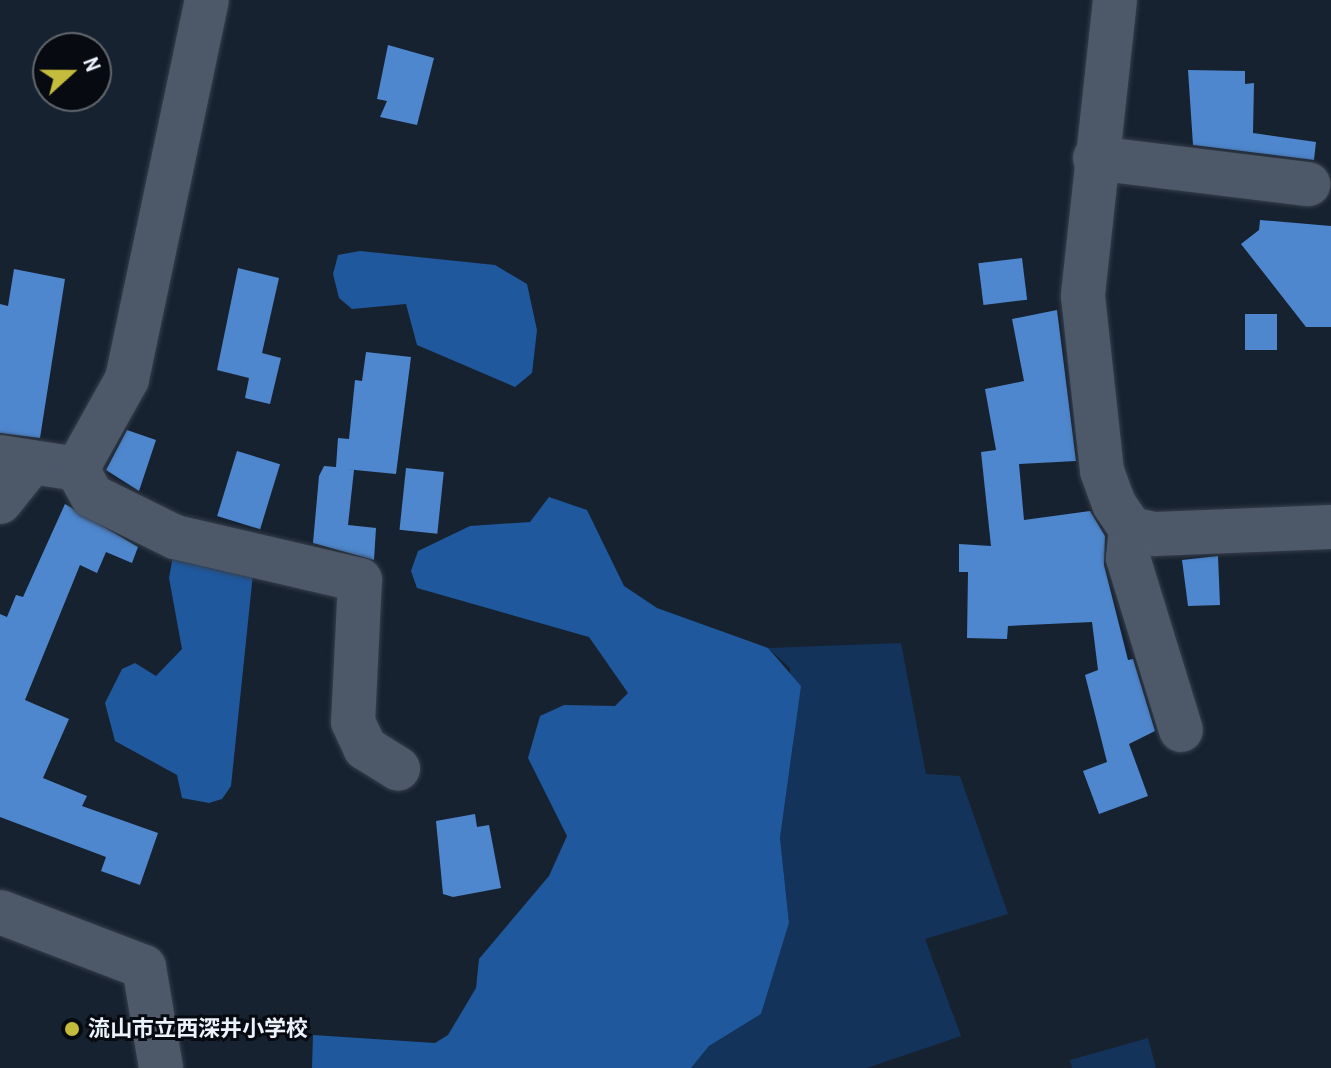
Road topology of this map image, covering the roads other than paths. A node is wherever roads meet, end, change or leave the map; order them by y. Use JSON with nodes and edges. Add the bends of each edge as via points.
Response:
{"nodes":[{"id":1,"x":207,"y":0,"type":"edge"},
{"id":2,"x":1115,"y":0,"type":"edge"},
{"id":3,"x":1094,"y":171,"type":"junction"},
{"id":4,"x":1308,"y":184,"type":"dead end"},
{"id":5,"x":1216,"y":198,"type":"dead end"},
{"id":6,"x":16,"y":459,"type":"edge"},
{"id":7,"x":77,"y":469,"type":"junction"},
{"id":8,"x":0,"y":502,"type":"edge"},
{"id":9,"x":1331,"y":527,"type":"edge"},
{"id":10,"x":1131,"y":529,"type":"junction"},
{"id":11,"x":1181,"y":730,"type":"dead end"},
{"id":12,"x":398,"y":769,"type":"dead end"},
{"id":13,"x":0,"y":912,"type":"edge"},
{"id":14,"x":161,"y":1068,"type":"edge"}],
"edges":[{"from":1,"to":7,"type":"street","via":[[127,379]]},
{"from":2,"to":3,"type":"street"},
{"from":3,"to":4,"type":"street"},
{"from":3,"to":5,"type":"street"},
{"from":3,"to":10,"type":"street","via":[[1083,296],[1102,471]]},
{"from":6,"to":7,"type":"street"},
{"from":6,"to":8,"type":"street"},
{"from":7,"to":12,"type":"street","via":[[92,496],[175,537],[360,580],[353,722],[365,748]]},
{"from":9,"to":10,"type":"street"},
{"from":10,"to":11,"type":"street","via":[[1128,558]]},
{"from":13,"to":14,"type":"street","via":[[144,967]]}]}
